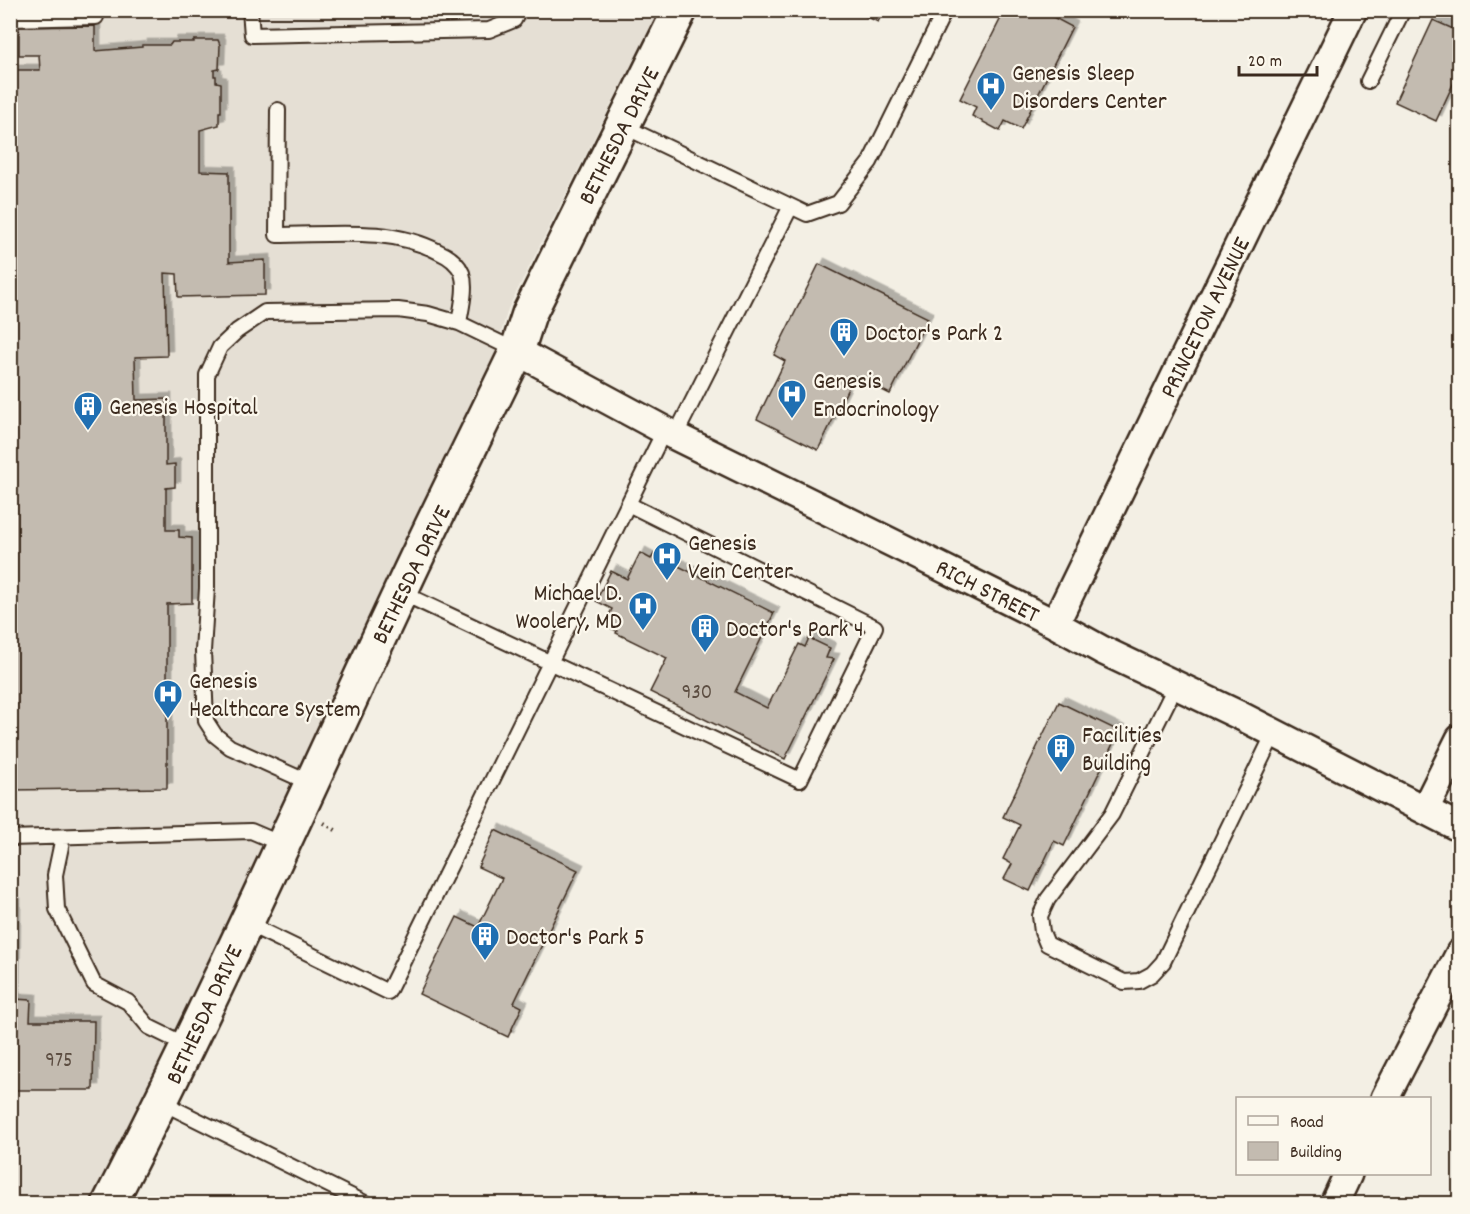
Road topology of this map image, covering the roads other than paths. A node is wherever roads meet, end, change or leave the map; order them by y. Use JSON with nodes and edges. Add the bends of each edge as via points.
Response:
{"nodes":[{"id":1,"x":96,"y":10,"type":"edge"},
{"id":2,"x":250,"y":10,"type":"edge"},
{"id":3,"x":519,"y":10,"type":"edge"},
{"id":4,"x":680,"y":10,"type":"edge"},
{"id":5,"x":945,"y":10,"type":"edge"},
{"id":6,"x":1353,"y":10,"type":"edge"},
{"id":7,"x":1403,"y":10,"type":"edge"},
{"id":8,"x":10,"y":20,"type":"edge"},
{"id":9,"x":1368,"y":81,"type":"dead end"},
{"id":10,"x":278,"y":110,"type":"dead end"},
{"id":11,"x":623,"y":126,"type":"junction"},
{"id":12,"x":790,"y":207,"type":"junction"},
{"id":13,"x":459,"y":323,"type":"junction"},
{"id":14,"x":517,"y":351,"type":"junction"},
{"id":15,"x":670,"y":433,"type":"junction"},
{"id":16,"x":628,"y":504,"type":"junction"},
{"id":17,"x":400,"y":592,"type":"junction"},
{"id":18,"x":1055,"y":624,"type":"junction"},
{"id":19,"x":549,"y":664,"type":"junction"},
{"id":20,"x":1176,"y":685,"type":"junction"},
{"id":21,"x":1274,"y":733,"type":"junction"},
{"id":22,"x":1460,"y":740,"type":"edge"},
{"id":23,"x":312,"y":784,"type":"junction"},
{"id":24,"x":1425,"y":809,"type":"junction"},
{"id":25,"x":1460,"y":828,"type":"edge"},
{"id":26,"x":63,"y":837,"type":"junction"},
{"id":27,"x":10,"y":838,"type":"edge"},
{"id":28,"x":284,"y":845,"type":"junction"},
{"id":29,"x":246,"y":923,"type":"junction"},
{"id":30,"x":1460,"y":953,"type":"edge"},
{"id":31,"x":188,"y":1046,"type":"junction"},
{"id":32,"x":1386,"y":1097,"type":"edge"},
{"id":33,"x":161,"y":1102,"type":"junction"},
{"id":34,"x":1347,"y":1175,"type":"edge"},
{"id":35,"x":110,"y":1203,"type":"edge"},
{"id":36,"x":368,"y":1203,"type":"edge"},
{"id":37,"x":1334,"y":1203,"type":"edge"}],
"edges":[{"from":1,"to":8,"type":"lane","via":[[96,17]]},
{"from":2,"to":3,"type":"lane","via":[[252,34],[489,30],[514,20]]},
{"from":4,"to":11,"type":"street","name":"BETHESDA DRIVE"},
{"from":5,"to":12,"type":"lane","via":[[864,170],[838,203],[807,214]]},
{"from":6,"to":18,"type":"street","name":"PRINCETON AVENUE"},
{"from":7,"to":9,"type":"lane"},
{"from":10,"to":13,"type":"lane","via":[[277,235],[384,235],[436,250],[451,258],[462,273],[464,294]]},
{"from":11,"to":12,"type":"lane"},
{"from":11,"to":14,"type":"street","name":"BETHESDA DRIVE","via":[[529,314]]},
{"from":12,"to":15,"type":"lane"},
{"from":13,"to":14,"type":"lane"},
{"from":13,"to":23,"type":"lane","via":[[398,310],[265,312],[220,347],[207,375],[207,588],[203,651],[206,721],[230,747]]},
{"from":14,"to":15,"type":"street","name":"RICH STREET"},
{"from":14,"to":17,"type":"street","name":"BETHESDA DRIVE"},
{"from":15,"to":16,"type":"lane"},
{"from":15,"to":18,"type":"street","name":"RICH STREET"},
{"from":16,"to":19,"type":"lane"},
{"from":16,"to":19,"type":"lane","via":[[875,627],[800,780]]},
{"from":17,"to":19,"type":"lane"},
{"from":17,"to":23,"type":"street","name":"BETHESDA DRIVE"},
{"from":18,"to":20,"type":"street","name":"RICH STREET"},
{"from":19,"to":29,"type":"lane","via":[[388,992]]},
{"from":20,"to":21,"type":"street","name":"RICH STREET"},
{"from":20,"to":21,"type":"lane","via":[[1112,814],[1048,899],[1040,916],[1047,944],[1124,982],[1139,981],[1163,962]]},
{"from":21,"to":24,"type":"street","name":"RICH STREET"},
{"from":22,"to":24,"type":"street"},
{"from":23,"to":28,"type":"street","name":"BETHESDA DRIVE"},
{"from":24,"to":25,"type":"street","name":"RICH STREET"},
{"from":26,"to":27,"type":"lane"},
{"from":26,"to":28,"type":"lane","via":[[251,831]]},
{"from":26,"to":31,"type":"lane","via":[[55,874],[57,909],[94,984],[128,1002],[149,1027]]},
{"from":28,"to":29,"type":"street","name":"BETHESDA DRIVE"},
{"from":29,"to":31,"type":"street","name":"BETHESDA DRIVE"},
{"from":30,"to":32,"type":"street"},
{"from":31,"to":33,"type":"street","name":"BETHESDA DRIVE"},
{"from":33,"to":35,"type":"street","name":"BETHESDA DRIVE"},
{"from":33,"to":36,"type":"lane"},
{"from":34,"to":37,"type":"street"}]}
